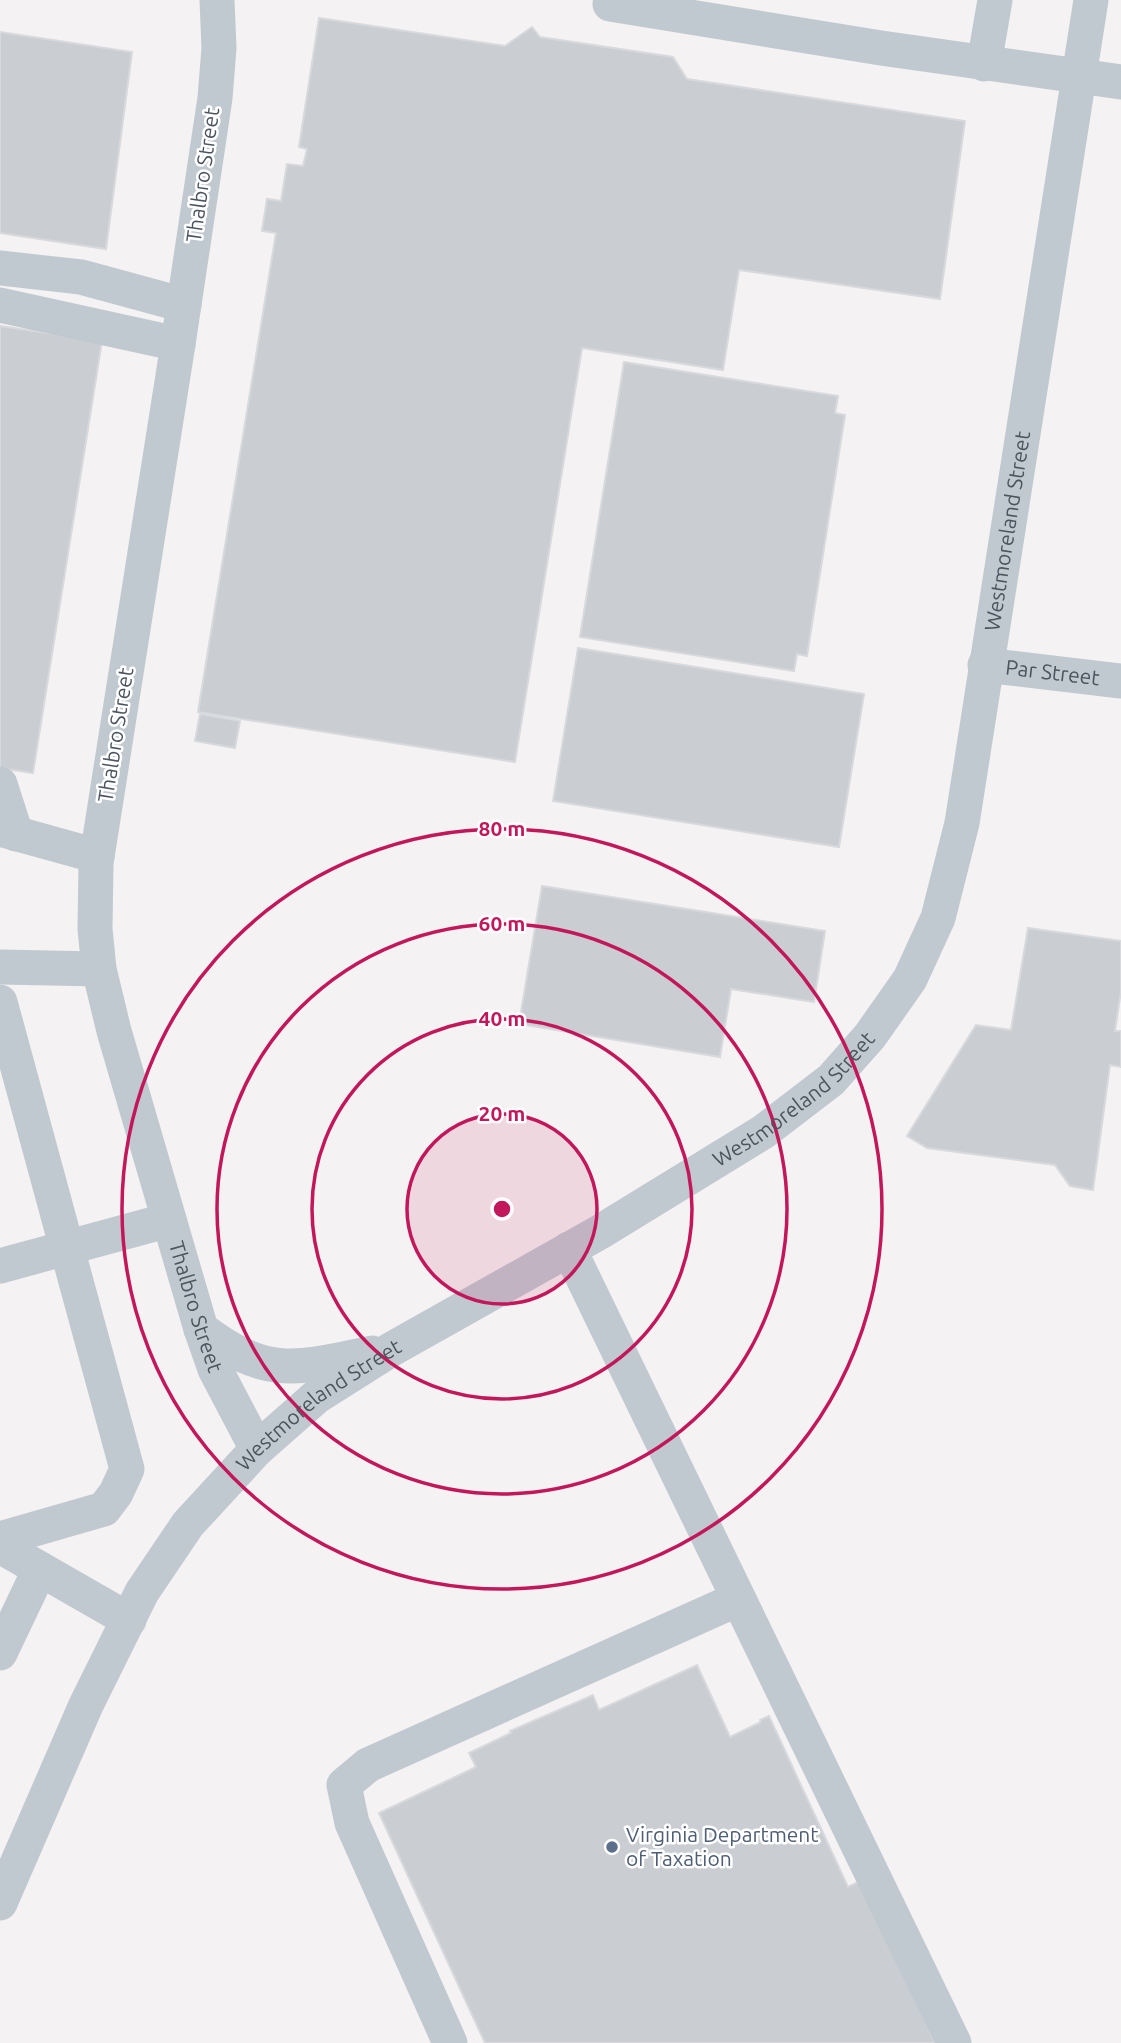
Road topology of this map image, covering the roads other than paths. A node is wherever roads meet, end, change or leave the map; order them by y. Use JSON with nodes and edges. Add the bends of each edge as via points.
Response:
{"nodes":[{"id":1,"x":217,"y":0,"type":"edge"},
{"id":2,"x":995,"y":0,"type":"edge"},
{"id":3,"x":1091,"y":0,"type":"edge"},
{"id":4,"x":603,"y":1,"type":"edge"},
{"id":5,"x":984,"y":64,"type":"junction"},
{"id":6,"x":1078,"y":78,"type":"junction"},
{"id":7,"x":1121,"y":82,"type":"edge"},
{"id":8,"x":0,"y":268,"type":"edge"},
{"id":9,"x":0,"y":304,"type":"edge"},
{"id":10,"x":184,"y":305,"type":"junction"},
{"id":11,"x":178,"y":344,"type":"junction"},
{"id":12,"x":985,"y":665,"type":"junction"},
{"id":13,"x":1121,"y":681,"type":"edge"},
{"id":14,"x":0,"y":784,"type":"edge"},
{"id":15,"x":8,"y":831,"type":"edge"},
{"id":16,"x":97,"y":856,"type":"junction"},
{"id":17,"x":0,"y":967,"type":"edge"},
{"id":18,"x":99,"y":969,"type":"junction"},
{"id":19,"x":0,"y":1002,"type":"edge"},
{"id":20,"x":169,"y":1220,"type":"junction"},
{"id":21,"x":67,"y":1248,"type":"junction"},
{"id":22,"x":569,"y":1250,"type":"junction"},
{"id":23,"x":0,"y":1266,"type":"edge"},
{"id":24,"x":201,"y":1329,"type":"junction"},
{"id":25,"x":392,"y":1349,"type":"junction"},
{"id":26,"x":257,"y":1449,"type":"junction"},
{"id":27,"x":0,"y":1539,"type":"edge"},
{"id":28,"x":0,"y":1546,"type":"edge"},
{"id":29,"x":40,"y":1569,"type":"junction"},
{"id":30,"x":737,"y":1599,"type":"junction"},
{"id":31,"x":129,"y":1620,"type":"junction"},
{"id":32,"x":0,"y":1653,"type":"edge"},
{"id":33,"x":0,"y":1903,"type":"edge"},
{"id":34,"x":450,"y":2043,"type":"edge"},
{"id":35,"x":954,"y":2043,"type":"edge"}],
"edges":[{"from":1,"to":10,"type":"street","name":"Thalbro Street","via":[[215,98]]},
{"from":2,"to":5,"type":"street"},
{"from":3,"to":6,"type":"street","name":"Westmoreland Street"},
{"from":4,"to":5,"type":"street"},
{"from":5,"to":6,"type":"street"},
{"from":6,"to":7,"type":"street"},
{"from":6,"to":12,"type":"street","name":"Westmoreland Street"},
{"from":8,"to":10,"type":"street","via":[[81,277]]},
{"from":9,"to":11,"type":"street"},
{"from":10,"to":11,"type":"street","name":"Thalbro Street"},
{"from":11,"to":16,"type":"street","name":"Thalbro Street"},
{"from":12,"to":13,"type":"street","name":"Par Street"},
{"from":12,"to":22,"type":"street","name":"Westmoreland Street","via":[[962,823],[938,918],[910,979],[870,1036],[831,1080],[763,1132]]},
{"from":14,"to":15,"type":"street"},
{"from":15,"to":16,"type":"street"},
{"from":16,"to":18,"type":"street","name":"Thalbro Street"},
{"from":17,"to":18,"type":"street"},
{"from":18,"to":20,"type":"street","name":"Thalbro Street"},
{"from":19,"to":21,"type":"street"},
{"from":20,"to":21,"type":"street"},
{"from":20,"to":24,"type":"street","name":"Thalbro Street"},
{"from":21,"to":23,"type":"street"},
{"from":21,"to":27,"type":"street","via":[[127,1469],[104,1509]]},
{"from":22,"to":25,"type":"street","name":"Westmoreland Street"},
{"from":22,"to":30,"type":"street"},
{"from":24,"to":25,"type":"street","via":[[234,1353],[293,1368]]},
{"from":24,"to":26,"type":"street","name":"Thalbro Street","via":[[215,1368]]},
{"from":25,"to":26,"type":"street","name":"Westmoreland Street","via":[[316,1397]]},
{"from":26,"to":31,"type":"street","name":"Westmoreland Street","via":[[188,1524]]},
{"from":28,"to":29,"type":"street"},
{"from":29,"to":31,"type":"street"},
{"from":29,"to":32,"type":"street"},
{"from":30,"to":34,"type":"street","via":[[368,1765],[344,1785],[352,1823]]},
{"from":30,"to":35,"type":"street"},
{"from":31,"to":33,"type":"street","name":"Westmoreland Street","via":[[86,1705]]}]}
